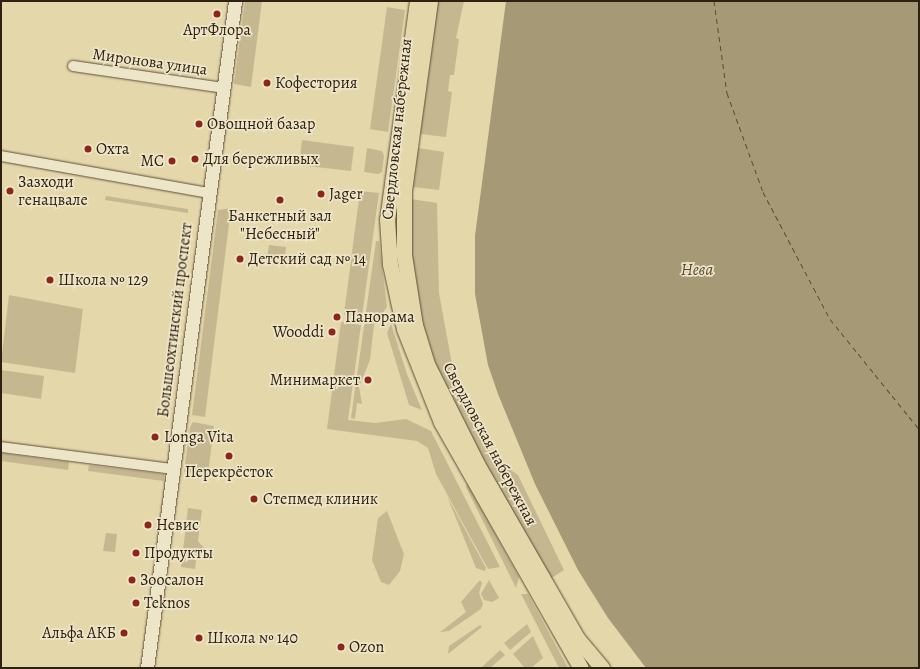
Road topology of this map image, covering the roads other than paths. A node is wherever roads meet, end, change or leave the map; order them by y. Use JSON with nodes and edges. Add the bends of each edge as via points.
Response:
{"nodes":[{"id":1,"x":232,"y":1,"type":"edge"},
{"id":2,"x":417,"y":1,"type":"edge"},
{"id":3,"x":430,"y":1,"type":"edge"},
{"id":4,"x":73,"y":66,"type":"dead end"},
{"id":5,"x":223,"y":88,"type":"junction"},
{"id":6,"x":1,"y":156,"type":"edge"},
{"id":7,"x":209,"y":193,"type":"junction"},
{"id":8,"x":1,"y":447,"type":"edge"},
{"id":9,"x":173,"y":469,"type":"junction"},
{"id":10,"x":147,"y":668,"type":"edge"},
{"id":11,"x":581,"y":668,"type":"edge"},
{"id":12,"x":602,"y":668,"type":"edge"}],
"edges":[{"from":1,"to":5,"type":"street","name":"Большеохтинский проспект"},
{"from":2,"to":11,"type":"main road","name":"Свердловская набережная","via":[[387,219],[390,264],[404,329],[441,422]]},
{"from":3,"to":12,"type":"main road","name":"Свердловская набережная","via":[[404,207],[404,255],[415,324],[427,364],[477,464],[577,638]]},
{"from":4,"to":5,"type":"street","name":"Миронова улица"},
{"from":5,"to":7,"type":"street","name":"Большеохтинский проспект"},
{"from":6,"to":7,"type":"street"},
{"from":7,"to":9,"type":"street","name":"Большеохтинский проспект"},
{"from":8,"to":9,"type":"street"},
{"from":9,"to":10,"type":"street","name":"Большеохтинский проспект"}]}
